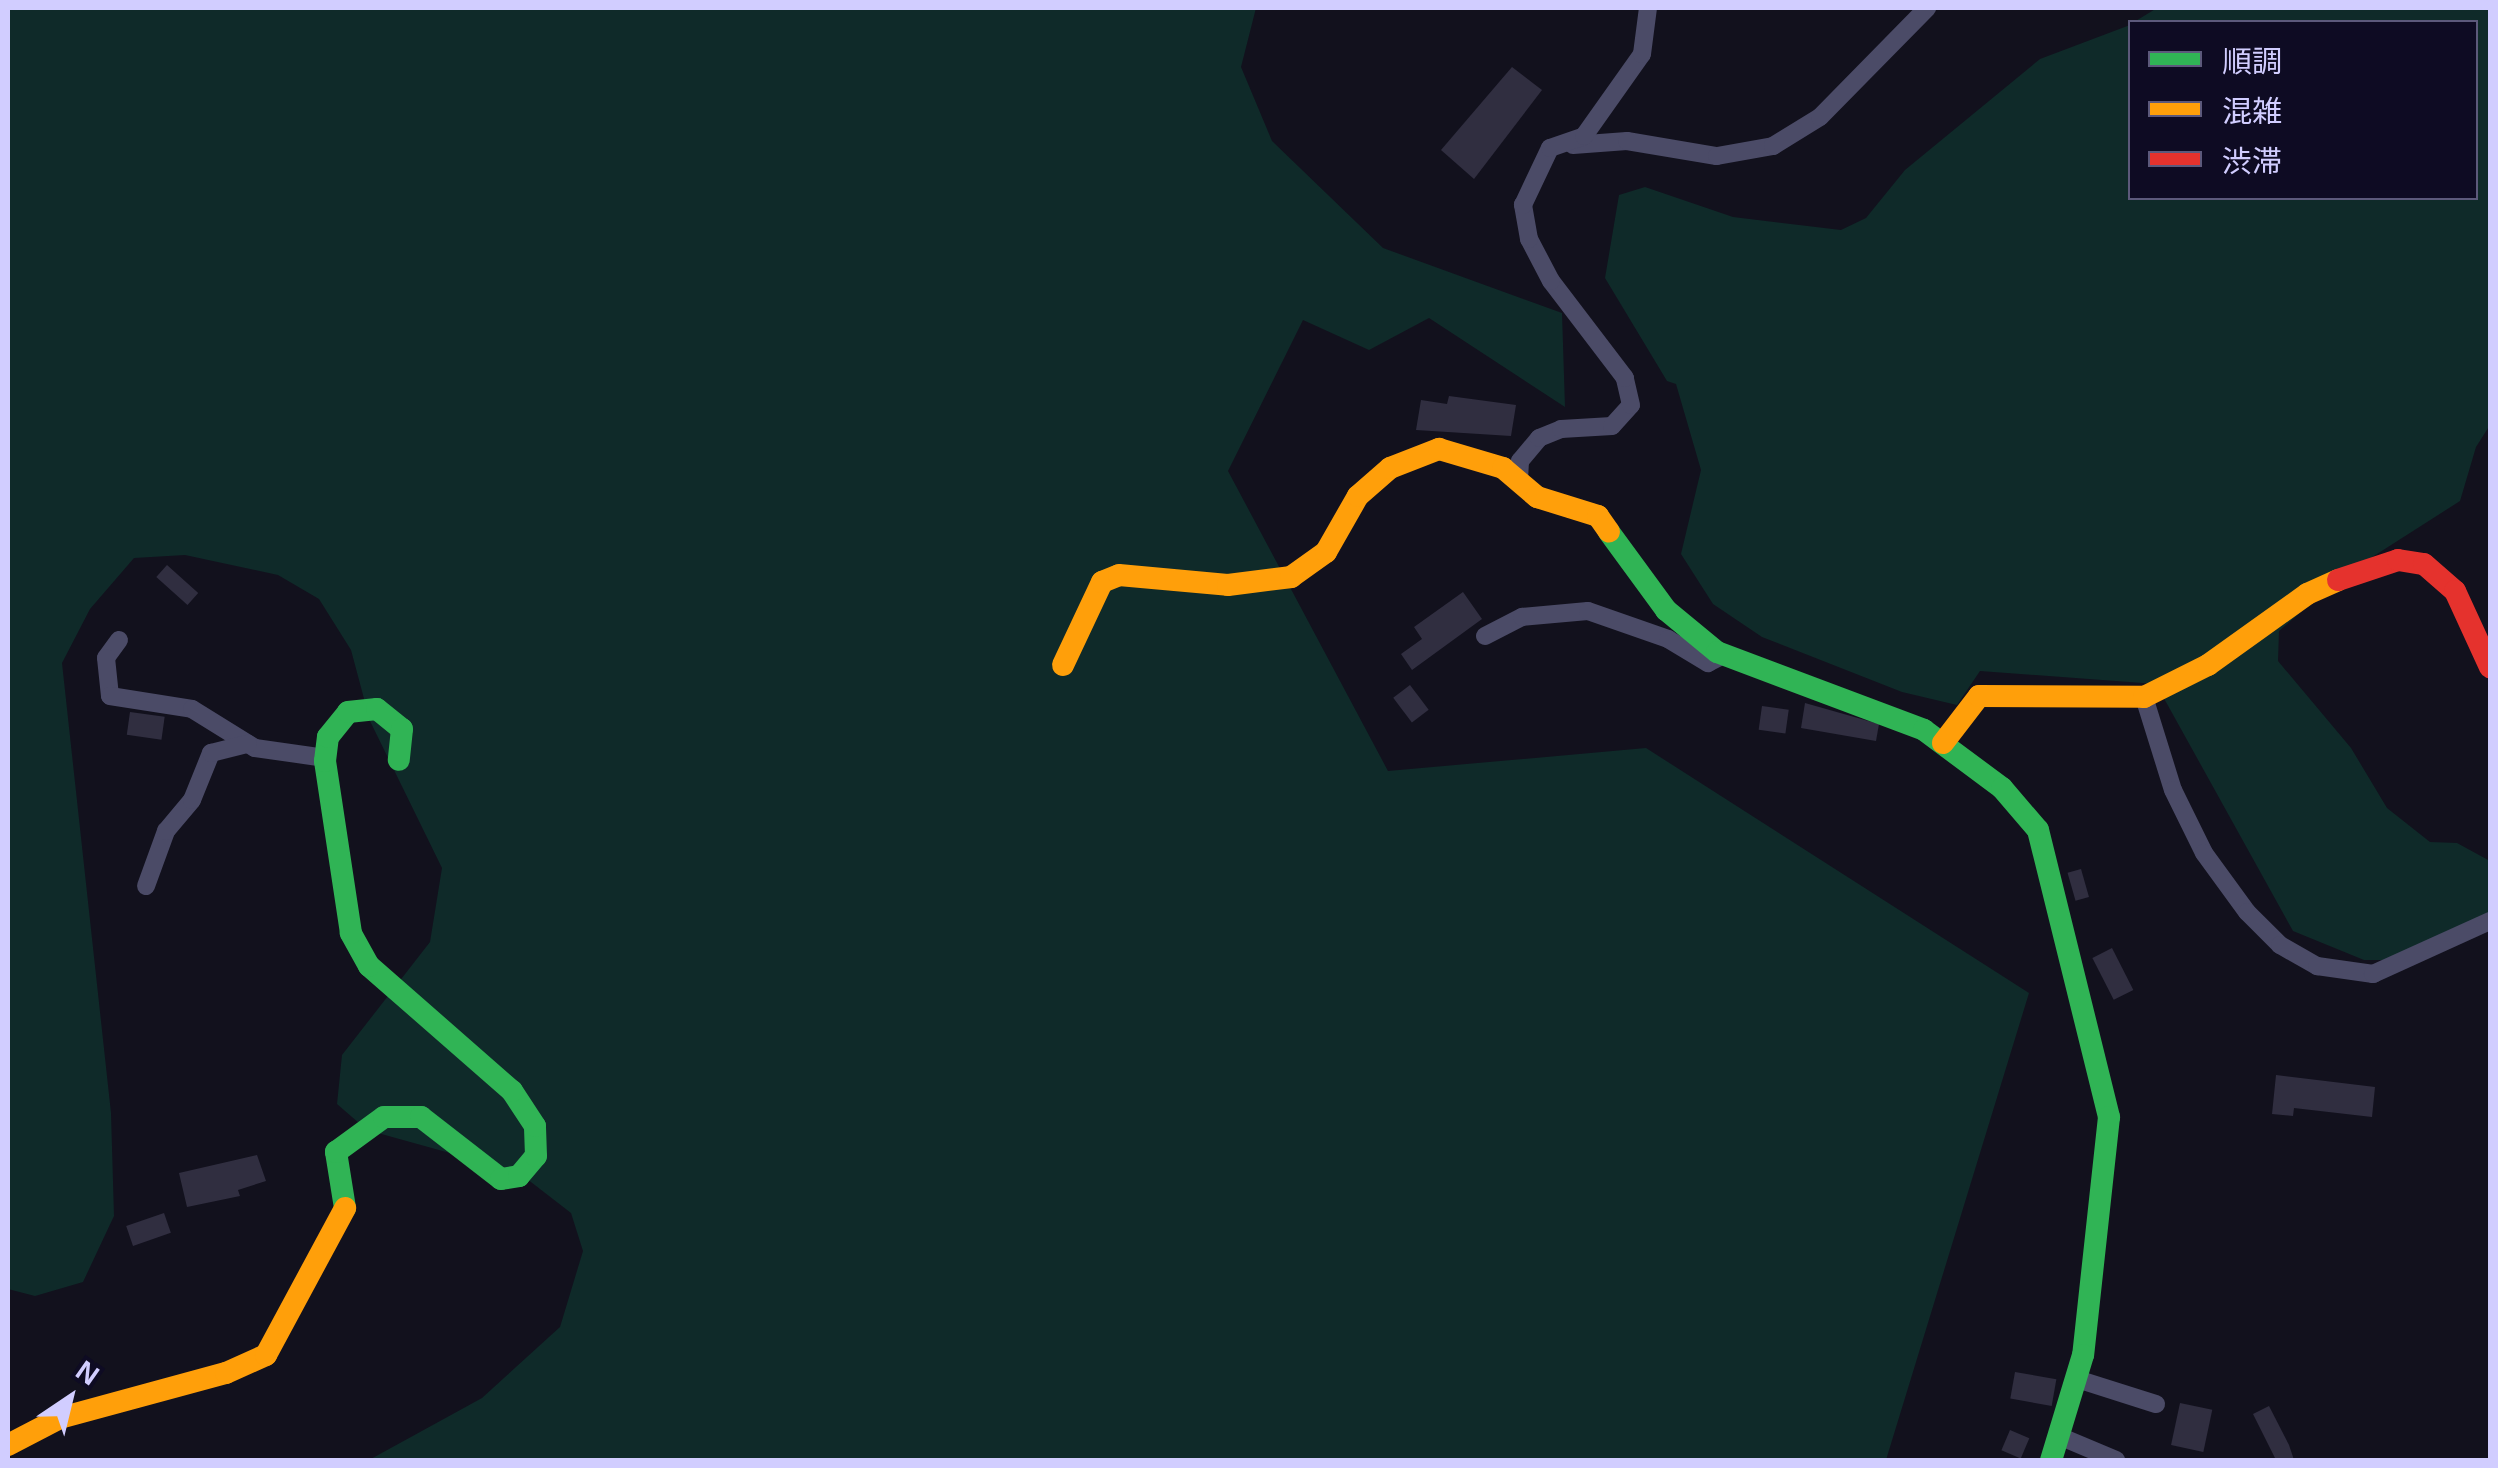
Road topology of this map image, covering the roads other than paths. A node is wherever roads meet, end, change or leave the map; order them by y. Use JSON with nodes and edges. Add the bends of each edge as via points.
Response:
{"nodes":[{"id":1,"x":1648,"y":8,"type":"edge"},
{"id":2,"x":1927,"y":8,"type":"edge"},
{"id":3,"x":1557,"y":146,"type":"junction"},
{"id":4,"x":1519,"y":480,"type":"junction"},
{"id":5,"x":1485,"y":636,"type":"dead end"},
{"id":6,"x":119,"y":640,"type":"dead end"},
{"id":7,"x":1724,"y":655,"type":"junction"},
{"id":8,"x":1063,"y":665,"type":"dead end"},
{"id":9,"x":2490,"y":667,"type":"edge"},
{"id":10,"x":2144,"y":696,"type":"junction"},
{"id":11,"x":1943,"y":743,"type":"junction"},
{"id":12,"x":248,"y":744,"type":"junction"},
{"id":13,"x":325,"y":758,"type":"junction"},
{"id":14,"x":399,"y":760,"type":"dead end"},
{"id":15,"x":146,"y":886,"type":"dead end"},
{"id":16,"x":2490,"y":921,"type":"edge"},
{"id":17,"x":2078,"y":1379,"type":"junction"},
{"id":18,"x":2156,"y":1404,"type":"dead end"},
{"id":19,"x":2060,"y":1436,"type":"junction"},
{"id":20,"x":8,"y":1444,"type":"edge"},
{"id":21,"x":2050,"y":1460,"type":"edge"},
{"id":22,"x":2116,"y":1460,"type":"edge"}],
"edges":[{"from":1,"to":3,"type":"street","via":[[1642,54],[1584,136]]},
{"from":2,"to":3,"type":"street","via":[[1820,117],[1774,146],[1717,156],[1627,141]]},
{"from":3,"to":4,"type":"street","via":[[1542,158],[1524,194],[1529,239],[1632,397],[1621,422],[1560,429],[1531,444]]},
{"from":4,"to":7,"type":"street","via":[[1537,497],[1586,510],[1613,529],[1666,610]]},
{"from":4,"to":8,"type":"street","via":[[1475,458],[1424,450],[1358,496],[1326,552],[1291,576],[1228,586],[1130,576],[1102,582]]},
{"from":5,"to":7,"type":"street","via":[[1522,617],[1588,611],[1668,638],[1708,663]]},
{"from":6,"to":12,"type":"street","via":[[106,658],[110,696],[192,709]]},
{"from":7,"to":11,"type":"street","via":[[1855,698]]},
{"from":9,"to":10,"type":"street","via":[[2455,591],[2424,564],[2398,560],[2307,594],[2208,665]]},
{"from":10,"to":11,"type":"street","via":[[1979,696]]},
{"from":10,"to":16,"type":"street","via":[[2173,790],[2204,853],[2246,912],[2280,945],[2317,966],[2373,974]]},
{"from":11,"to":17,"type":"street","via":[[2014,798],[2038,830],[2104,1084],[2108,1137]]},
{"from":12,"to":13,"type":"street"},
{"from":12,"to":15,"type":"street","via":[[211,753],[192,800],[166,832]]},
{"from":13,"to":14,"type":"street","via":[[335,727],[364,708],[377,709],[402,729]]},
{"from":13,"to":20,"type":"street","via":[[355,943],[369,966],[512,1091],[535,1126],[536,1156],[519,1176],[501,1179],[421,1117],[384,1117],[362,1128],[336,1152],[346,1215],[266,1354],[226,1373],[60,1418]]},
{"from":17,"to":18,"type":"street"},
{"from":17,"to":19,"type":"street"},
{"from":19,"to":21,"type":"street"},
{"from":19,"to":22,"type":"street"}]}
